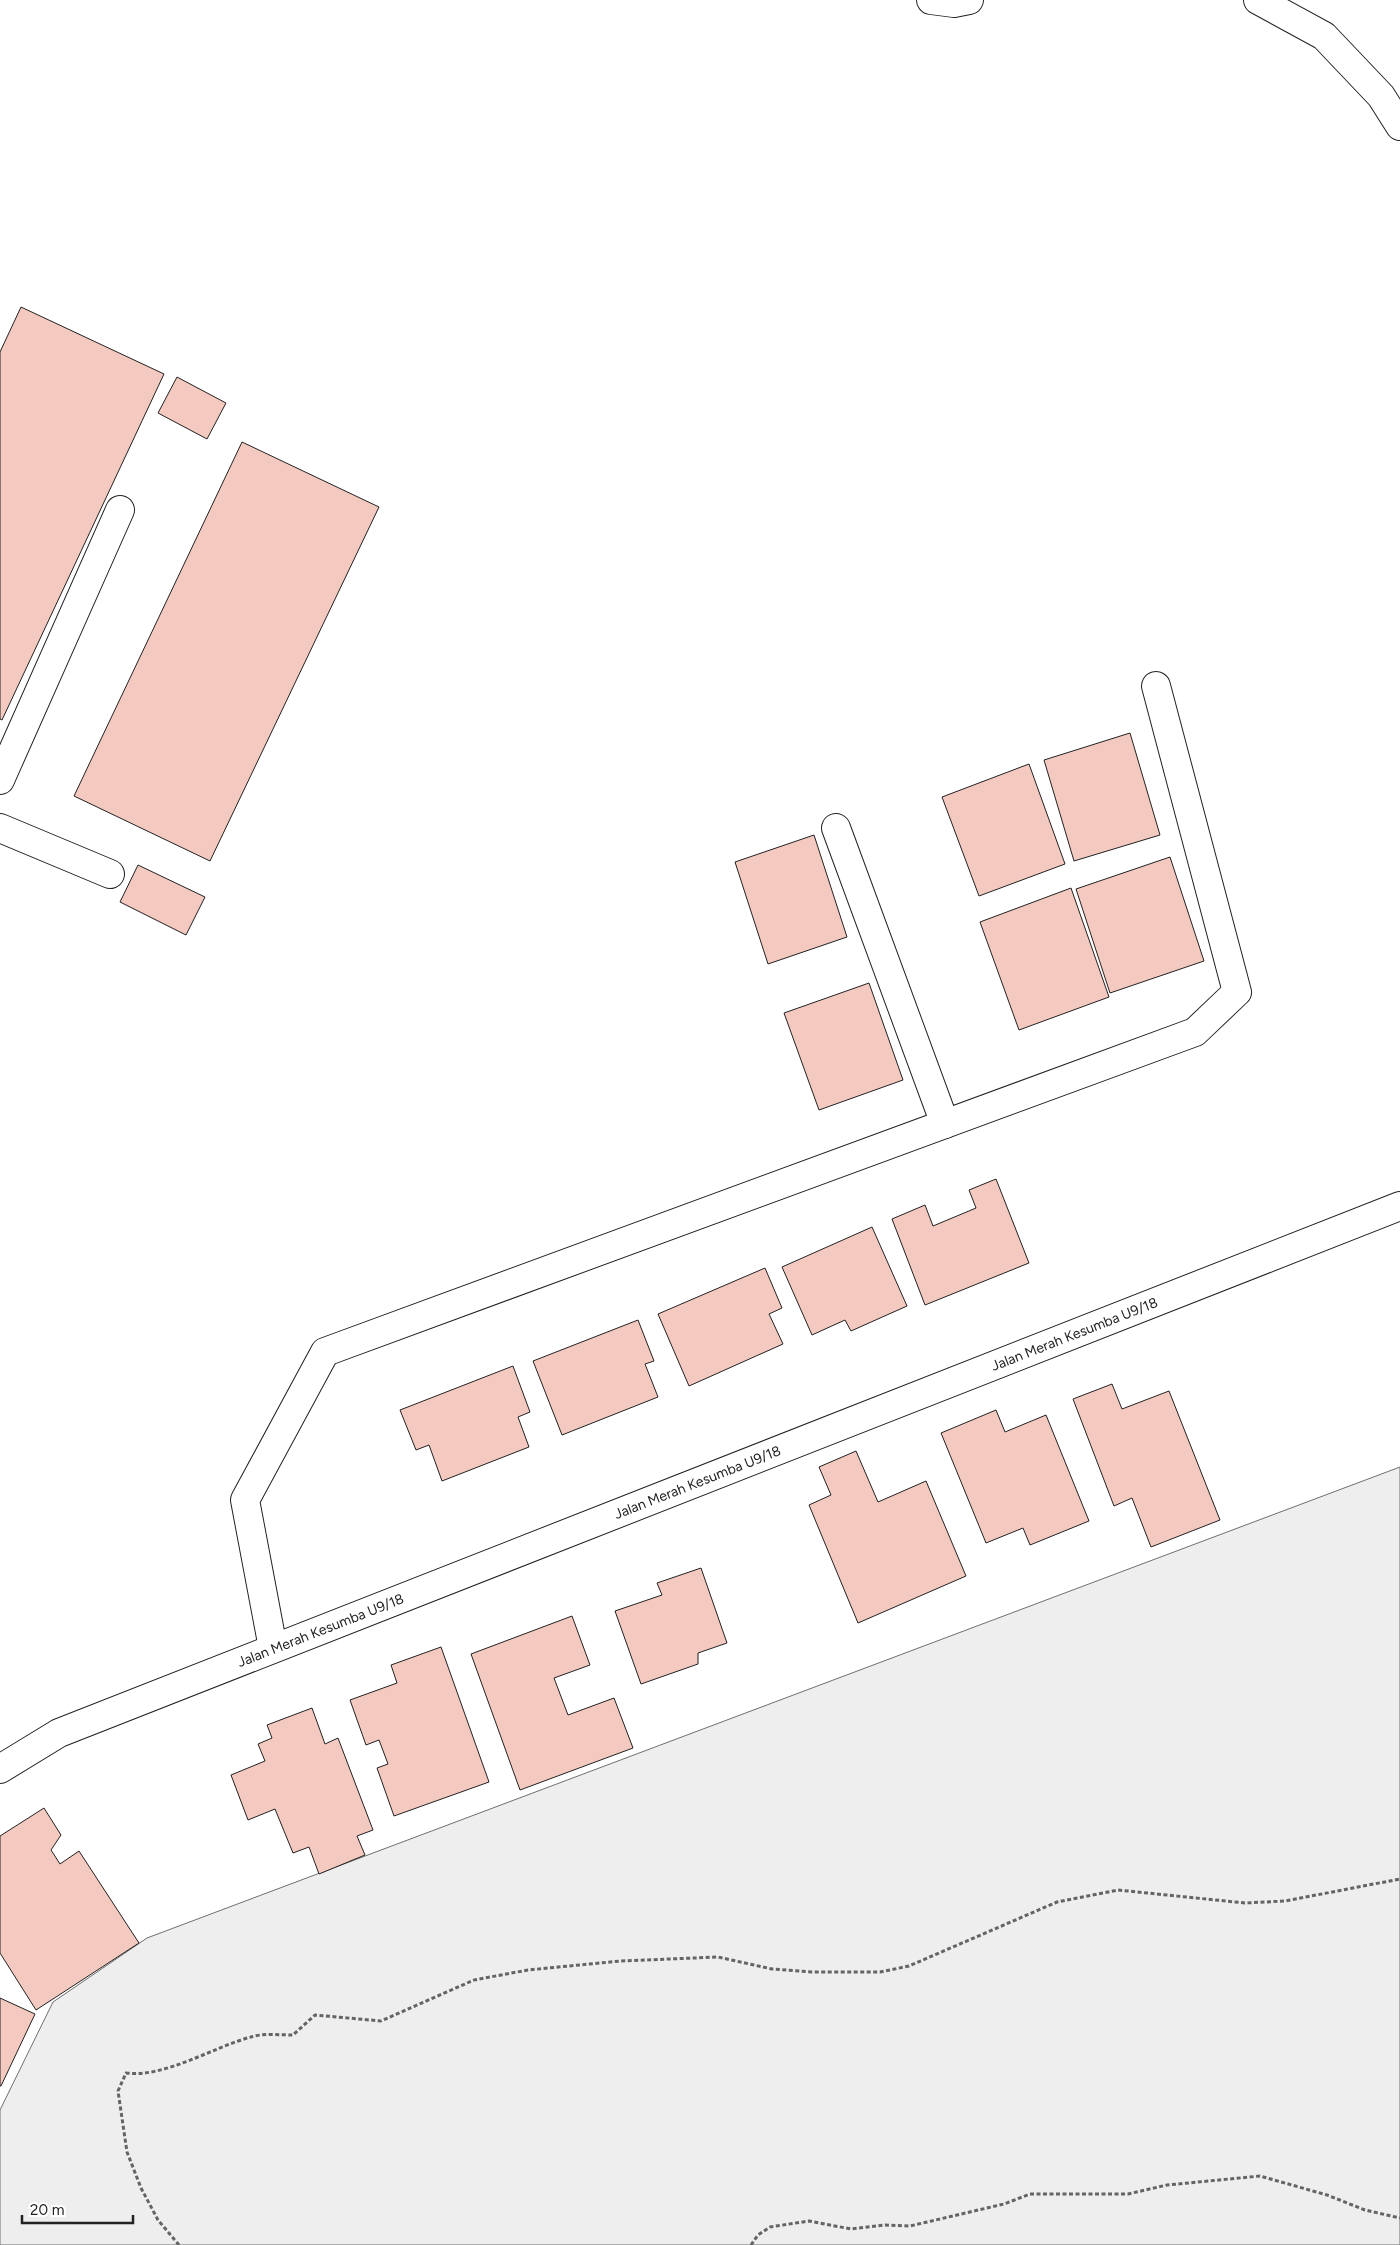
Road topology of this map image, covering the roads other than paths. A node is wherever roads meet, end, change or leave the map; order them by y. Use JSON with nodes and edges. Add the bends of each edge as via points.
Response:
{"nodes":[{"id":1,"x":931,"y":0,"type":"edge"},
{"id":2,"x":969,"y":0,"type":"edge"},
{"id":3,"x":1258,"y":0,"type":"edge"},
{"id":4,"x":1400,"y":126,"type":"edge"},
{"id":5,"x":120,"y":510,"type":"dead end"},
{"id":6,"x":1156,"y":686,"type":"dead end"},
{"id":7,"x":0,"y":780,"type":"edge"},
{"id":8,"x":0,"y":828,"type":"edge"},
{"id":9,"x":836,"y":828,"type":"dead end"},
{"id":10,"x":110,"y":874,"type":"dead end"},
{"id":11,"x":945,"y":1124,"type":"junction"},
{"id":12,"x":1400,"y":1206,"type":"edge"},
{"id":13,"x":273,"y":1648,"type":"junction"},
{"id":14,"x":0,"y":1769,"type":"edge"}],
"edges":[{"from":1,"to":2,"type":"street","via":[[954,3]]},
{"from":3,"to":4,"type":"street","via":[[1324,36],[1381,96]]},
{"from":5,"to":7,"type":"street"},
{"from":6,"to":11,"type":"street","via":[[1237,992],[1195,1032]]},
{"from":8,"to":10,"type":"street"},
{"from":9,"to":11,"type":"street"},
{"from":11,"to":13,"type":"street","via":[[325,1352],[245,1500]]},
{"from":12,"to":13,"type":"street","name":"Jalan Merah Kesumba U9/18"},
{"from":13,"to":14,"type":"street","name":"Jalan Merah Kesumba U9/18","via":[[59,1733]]}]}
